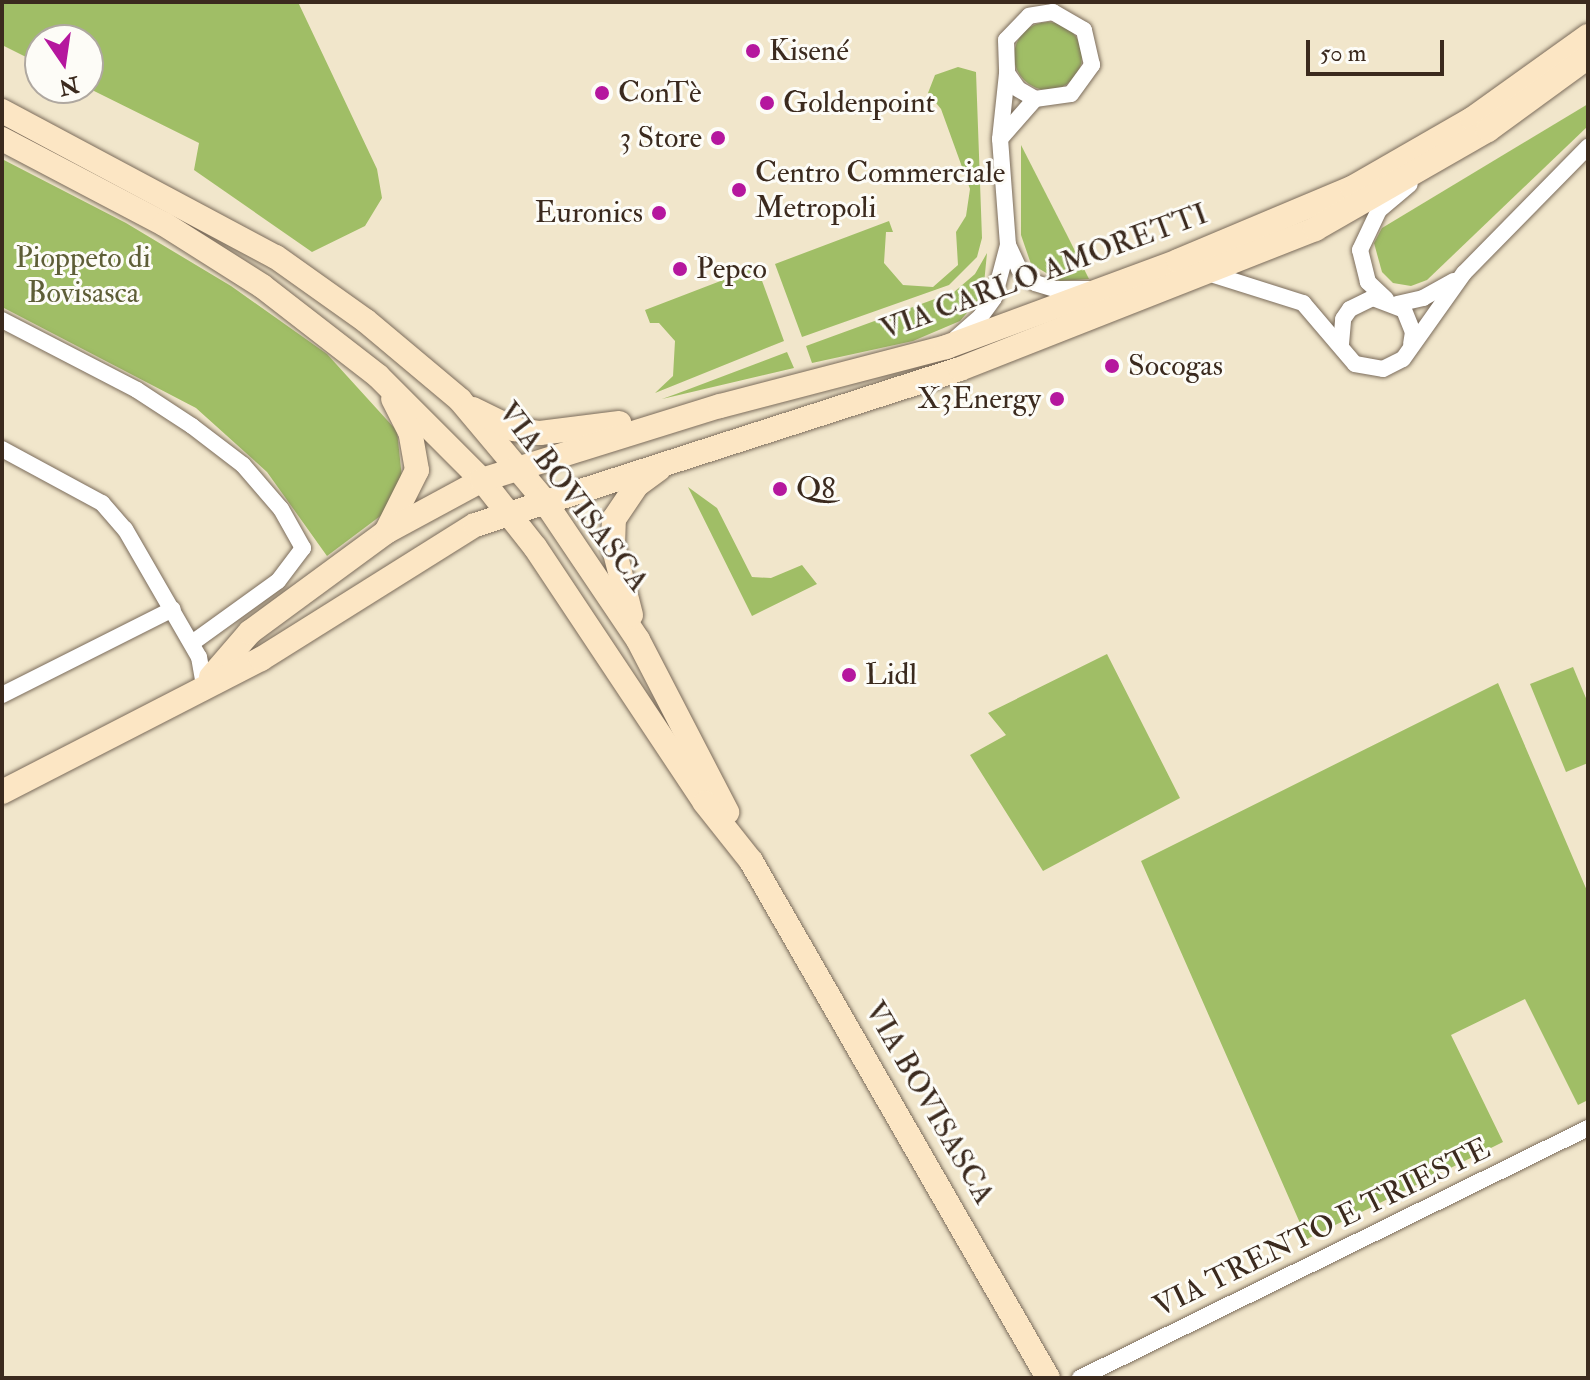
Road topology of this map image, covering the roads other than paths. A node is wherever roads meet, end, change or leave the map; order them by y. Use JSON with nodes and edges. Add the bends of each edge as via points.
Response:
{"nodes":[{"id":1,"x":1050,"y":7,"type":"edge"},
{"id":2,"x":1030,"y":9,"type":"edge"},
{"id":3,"x":1588,"y":36,"type":"edge"},
{"id":4,"x":1588,"y":57,"type":"edge"},
{"id":5,"x":1007,"y":73,"type":"junction"},
{"id":6,"x":1035,"y":99,"type":"junction"},
{"id":7,"x":2,"y":111,"type":"edge"},
{"id":8,"x":2,"y":139,"type":"edge"},
{"id":9,"x":1000,"y":139,"type":"junction"},
{"id":10,"x":1588,"y":147,"type":"edge"},
{"id":11,"x":1435,"y":163,"type":"junction"},
{"id":12,"x":1008,"y":245,"type":"junction"},
{"id":13,"x":1208,"y":273,"type":"junction"},
{"id":14,"x":1464,"y":273,"type":"junction"},
{"id":15,"x":1098,"y":290,"type":"junction"},
{"id":16,"x":1391,"y":301,"type":"junction"},
{"id":17,"x":2,"y":320,"type":"edge"},
{"id":18,"x":1341,"y":344,"type":"junction"},
{"id":19,"x":1411,"y":346,"type":"junction"},
{"id":20,"x":946,"y":347,"type":"junction"},
{"id":21,"x":378,"y":376,"type":"junction"},
{"id":22,"x":460,"y":400,"type":"junction"},
{"id":23,"x":720,"y":406,"type":"junction"},
{"id":24,"x":2,"y":449,"type":"edge"},
{"id":25,"x":673,"y":459,"type":"junction"},
{"id":26,"x":517,"y":468,"type":"junction"},
{"id":27,"x":482,"y":480,"type":"junction"},
{"id":28,"x":543,"y":499,"type":"junction"},
{"id":29,"x":507,"y":511,"type":"junction"},
{"id":30,"x":386,"y":532,"type":"junction"},
{"id":31,"x":173,"y":609,"type":"junction"},
{"id":32,"x":638,"y":640,"type":"junction"},
{"id":33,"x":192,"y":643,"type":"junction"},
{"id":34,"x":204,"y":685,"type":"junction"},
{"id":35,"x":2,"y":695,"type":"edge"},
{"id":36,"x":2,"y":792,"type":"edge"},
{"id":37,"x":751,"y":861,"type":"junction"},
{"id":38,"x":1588,"y":1128,"type":"edge"},
{"id":39,"x":1048,"y":1378,"type":"edge"},
{"id":40,"x":1080,"y":1378,"type":"edge"}],
"edges":[{"from":1,"to":2,"type":"street"},
{"from":1,"to":6,"type":"street","via":[[1084,30],[1092,65],[1071,94]]},
{"from":2,"to":5,"type":"street","via":[[1006,40]]},
{"from":3,"to":15,"type":"street","name":"VIA CARLO AMORETTI","via":[[1472,119],[1352,188]]},
{"from":4,"to":11,"type":"street","name":"VIA CARLO AMORETTI"},
{"from":5,"to":6,"type":"street","via":[[1018,89]]},
{"from":5,"to":9,"type":"street"},
{"from":6,"to":9,"type":"street"},
{"from":7,"to":22,"type":"street","name":"VIA BOVISASCA","via":[[276,257],[366,321]]},
{"from":8,"to":21,"type":"street","name":"VIA BOVISASCA","via":[[221,257]]},
{"from":9,"to":12,"type":"street"},
{"from":10,"to":14,"type":"street","name":"VIA CARLO AMORETTI"},
{"from":11,"to":13,"type":"street","name":"VIA CARLO AMORETTI","via":[[1315,229]]},
{"from":11,"to":16,"type":"street","name":"VIA CARLO AMORETTI","via":[[1379,210],[1365,237],[1361,265],[1368,282]]},
{"from":12,"to":15,"type":"street","via":[[1019,269],[1035,283]]},
{"from":12,"to":20,"type":"street","via":[[994,298]]},
{"from":13,"to":18,"type":"street","name":"VIA CARLO AMORETTI","via":[[1303,303]]},
{"from":13,"to":25,"type":"street","name":"VIA CARLO AMORETTI","via":[[960,369]]},
{"from":14,"to":16,"type":"street","name":"VIA CARLO AMORETTI","via":[[1423,298]]},
{"from":14,"to":19,"type":"street","name":"VIA CARLO AMORETTI"},
{"from":15,"to":20,"type":"street","name":"VIA CARLO AMORETTI"},
{"from":16,"to":18,"type":"street","name":"VIA CARLO AMORETTI","via":[[1373,298],[1350,309],[1343,319]]},
{"from":16,"to":19,"type":"street","name":"VIA CARLO AMORETTI","via":[[1410,320]]},
{"from":17,"to":33,"type":"street","via":[[137,390],[192,426],[243,465],[281,509],[303,548],[278,581]]},
{"from":18,"to":19,"type":"street","name":"VIA CARLO AMORETTI","via":[[1355,364],[1369,370],[1395,365]]},
{"from":20,"to":23,"type":"street","name":"VIA CARLO AMORETTI"},
{"from":21,"to":27,"type":"street","name":"VIA BOVISASCA"},
{"from":21,"to":30,"type":"street","via":[[406,422],[417,463],[416,477]]},
{"from":22,"to":23,"type":"street","via":[[514,429],[540,433]]},
{"from":22,"to":26,"type":"street","name":"VIA BOVISASCA"},
{"from":23,"to":26,"type":"street","name":"VIA CARLO AMORETTI"},
{"from":24,"to":31,"type":"street","via":[[102,503],[150,564]]},
{"from":25,"to":28,"type":"street","name":"VIA CARLO AMORETTI"},
{"from":25,"to":32,"type":"street","via":[[637,485],[614,519],[616,560]]},
{"from":26,"to":27,"type":"street","name":"VIA CARLO AMORETTI"},
{"from":26,"to":28,"type":"street","name":"VIA BOVISASCA"},
{"from":27,"to":29,"type":"street","name":"VIA BOVISASCA"},
{"from":27,"to":30,"type":"street","name":"VIA CARLO AMORETTI"},
{"from":28,"to":29,"type":"street","name":"VIA CARLO AMORETTI"},
{"from":28,"to":32,"type":"street","name":"VIA BOVISASCA"},
{"from":29,"to":34,"type":"street","name":"VIA CARLO AMORETTI","via":[[394,571],[261,659]]},
{"from":29,"to":37,"type":"street","name":"VIA BOVISASCA"},
{"from":30,"to":34,"type":"street","name":"VIA CARLO AMORETTI","via":[[250,632]]},
{"from":31,"to":33,"type":"street"},
{"from":31,"to":35,"type":"street"},
{"from":32,"to":37,"type":"street","name":"VIA BOVISASCA"},
{"from":33,"to":34,"type":"street"},
{"from":34,"to":36,"type":"street","name":"VIA CARLO AMORETTI"},
{"from":37,"to":39,"type":"street","name":"VIA BOVISASCA"},
{"from":38,"to":40,"type":"street","name":"VIA TRENTO E TRIESTE"}]}
